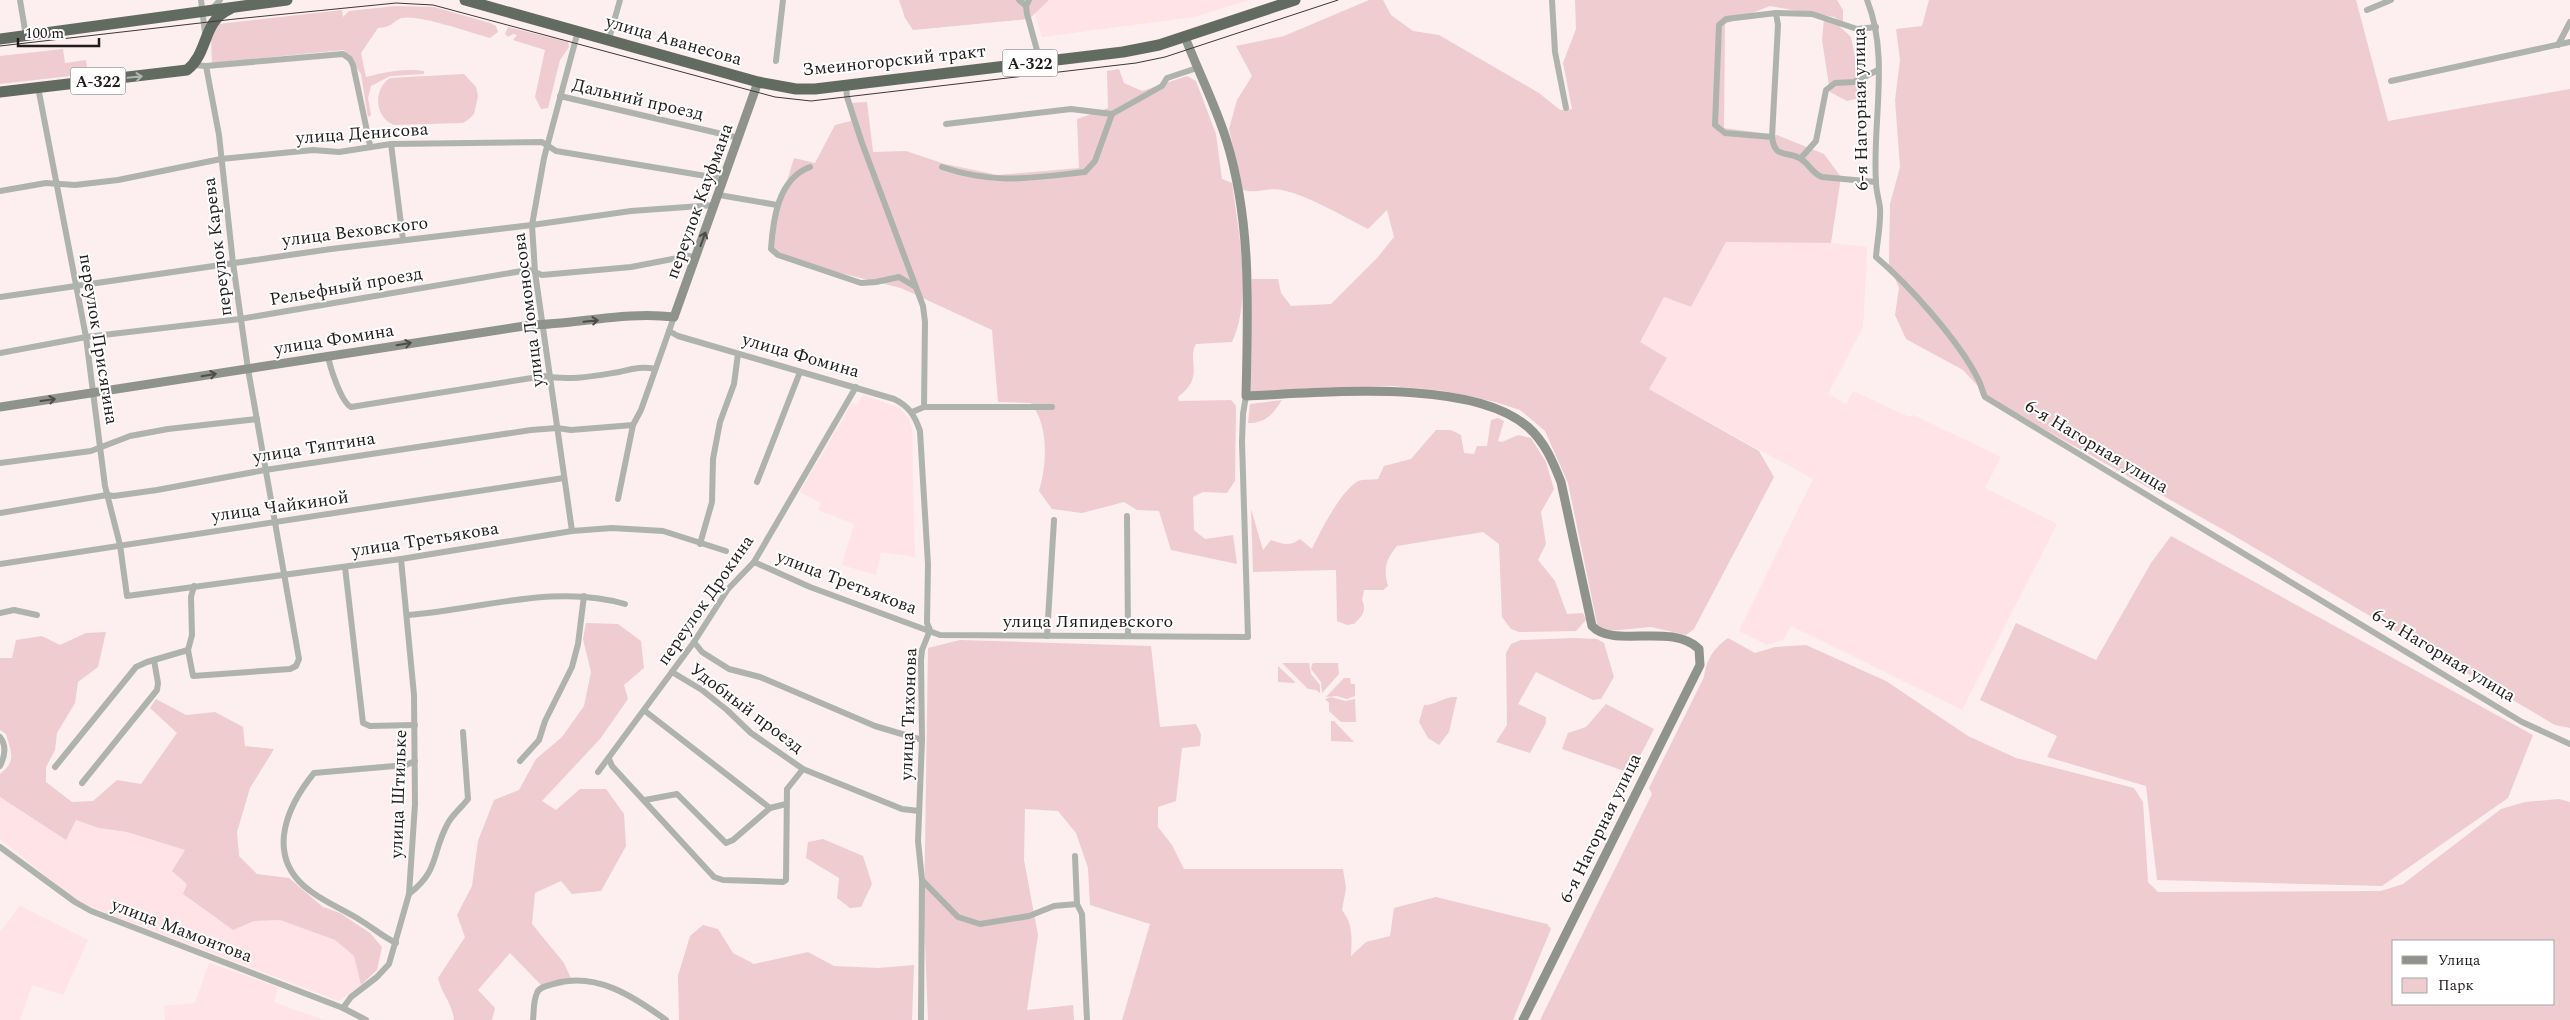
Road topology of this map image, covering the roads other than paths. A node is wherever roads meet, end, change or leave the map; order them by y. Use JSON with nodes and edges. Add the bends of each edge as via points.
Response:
{"nodes":[{"id":1,"x":20,"y":0,"type":"edge"},
{"id":2,"x":220,"y":0,"type":"edge"},
{"id":3,"x":288,"y":0,"type":"edge"},
{"id":4,"x":465,"y":0,"type":"edge"},
{"id":5,"x":620,"y":0,"type":"edge"},
{"id":6,"x":783,"y":0,"type":"edge"},
{"id":7,"x":1019,"y":0,"type":"edge"},
{"id":8,"x":1295,"y":0,"type":"edge"},
{"id":9,"x":1552,"y":0,"type":"edge"},
{"id":10,"x":1867,"y":0,"type":"edge"},
{"id":11,"x":2391,"y":0,"type":"edge"},
{"id":12,"x":1027,"y":3,"type":"edge"},
{"id":13,"x":242,"y":4,"type":"edge"},
{"id":14,"x":204,"y":7,"type":"edge"},
{"id":15,"x":2367,"y":10,"type":"dead end"},
{"id":16,"x":1776,"y":13,"type":"junction"},
{"id":17,"x":2570,"y":22,"type":"edge"},
{"id":18,"x":1876,"y":27,"type":"junction"},
{"id":19,"x":578,"y":30,"type":"junction"},
{"id":20,"x":26,"y":36,"type":"junction"},
{"id":21,"x":1185,"y":37,"type":"junction"},
{"id":22,"x":0,"y":39,"type":"edge"},
{"id":23,"x":609,"y":39,"type":"junction"},
{"id":24,"x":2570,"y":42,"type":"edge"},
{"id":25,"x":204,"y":44,"type":"junction"},
{"id":26,"x":2558,"y":44,"type":"junction"},
{"id":27,"x":776,"y":61,"type":"dead end"},
{"id":28,"x":1040,"y":61,"type":"junction"},
{"id":29,"x":201,"y":65,"type":"junction"},
{"id":30,"x":1197,"y":68,"type":"junction"},
{"id":31,"x":1878,"y":70,"type":"junction"},
{"id":32,"x":2391,"y":80,"type":"dead end"},
{"id":33,"x":758,"y":82,"type":"junction"},
{"id":34,"x":846,"y":86,"type":"junction"},
{"id":35,"x":38,"y":87,"type":"junction"},
{"id":36,"x":0,"y":92,"type":"edge"},
{"id":37,"x":560,"y":96,"type":"junction"},
{"id":38,"x":1566,"y":108,"type":"dead end"},
{"id":39,"x":1112,"y":114,"type":"junction"},
{"id":40,"x":946,"y":124,"type":"dead end"},
{"id":41,"x":1772,"y":137,"type":"junction"},
{"id":42,"x":739,"y":138,"type":"junction"},
{"id":43,"x":391,"y":144,"type":"junction"},
{"id":44,"x":370,"y":145,"type":"junction"},
{"id":45,"x":546,"y":146,"type":"junction"},
{"id":46,"x":1801,"y":158,"type":"junction"},
{"id":47,"x":221,"y":159,"type":"junction"},
{"id":48,"x":942,"y":166,"type":"dead end"},
{"id":49,"x":810,"y":167,"type":"dead end"},
{"id":50,"x":724,"y":179,"type":"junction"},
{"id":51,"x":56,"y":182,"type":"junction"},
{"id":52,"x":1876,"y":182,"type":"junction"},
{"id":53,"x":0,"y":191,"type":"edge"},
{"id":54,"x":719,"y":195,"type":"junction"},
{"id":55,"x":715,"y":205,"type":"junction"},
{"id":56,"x":777,"y":206,"type":"junction"},
{"id":57,"x":532,"y":225,"type":"junction"},
{"id":58,"x":402,"y":240,"type":"junction"},
{"id":59,"x":696,"y":257,"type":"junction"},
{"id":60,"x":233,"y":262,"type":"junction"},
{"id":61,"x":535,"y":272,"type":"junction"},
{"id":62,"x":76,"y":286,"type":"junction"},
{"id":63,"x":916,"y":289,"type":"junction"},
{"id":64,"x":0,"y":297,"type":"edge"},
{"id":65,"x":674,"y":317,"type":"junction"},
{"id":66,"x":240,"y":319,"type":"junction"},
{"id":67,"x":543,"y":324,"type":"junction"},
{"id":68,"x":669,"y":331,"type":"junction"},
{"id":69,"x":86,"y":337,"type":"junction"},
{"id":70,"x":0,"y":353,"type":"edge"},
{"id":71,"x":738,"y":354,"type":"junction"},
{"id":72,"x":328,"y":356,"type":"junction"},
{"id":73,"x":248,"y":369,"type":"junction"},
{"id":74,"x":655,"y":369,"type":"junction"},
{"id":75,"x":800,"y":372,"type":"junction"},
{"id":76,"x":550,"y":378,"type":"junction"},
{"id":77,"x":856,"y":388,"type":"junction"},
{"id":78,"x":94,"y":393,"type":"junction"},
{"id":79,"x":1246,"y":396,"type":"junction"},
{"id":80,"x":924,"y":406,"type":"junction"},
{"id":81,"x":0,"y":407,"type":"edge"},
{"id":82,"x":1052,"y":407,"type":"dead end"},
{"id":83,"x":912,"y":412,"type":"junction"},
{"id":84,"x":257,"y":419,"type":"junction"},
{"id":85,"x":633,"y":425,"type":"junction"},
{"id":86,"x":558,"y":428,"type":"junction"},
{"id":87,"x":100,"y":448,"type":"junction"},
{"id":88,"x":0,"y":463,"type":"edge"},
{"id":89,"x":265,"y":470,"type":"junction"},
{"id":90,"x":564,"y":478,"type":"junction"},
{"id":91,"x":756,"y":482,"type":"dead end"},
{"id":92,"x":107,"y":495,"type":"junction"},
{"id":93,"x":618,"y":499,"type":"dead end"},
{"id":94,"x":0,"y":513,"type":"edge"},
{"id":95,"x":1127,"y":516,"type":"dead end"},
{"id":96,"x":1054,"y":520,"type":"dead end"},
{"id":97,"x":274,"y":522,"type":"junction"},
{"id":98,"x":572,"y":530,"type":"junction"},
{"id":99,"x":700,"y":544,"type":"junction"},
{"id":100,"x":120,"y":545,"type":"junction"},
{"id":101,"x":726,"y":552,"type":"dead end"},
{"id":102,"x":401,"y":559,"type":"junction"},
{"id":103,"x":754,"y":562,"type":"junction"},
{"id":104,"x":0,"y":564,"type":"edge"},
{"id":105,"x":345,"y":567,"type":"junction"},
{"id":106,"x":284,"y":574,"type":"junction"},
{"id":107,"x":194,"y":586,"type":"junction"},
{"id":108,"x":127,"y":596,"type":"joint"},
{"id":109,"x":584,"y":596,"type":"junction"},
{"id":110,"x":625,"y":604,"type":"dead end"},
{"id":111,"x":0,"y":613,"type":"edge"},
{"id":112,"x":408,"y":615,"type":"junction"},
{"id":113,"x":37,"y":616,"type":"dead end"},
{"id":114,"x":930,"y":630,"type":"junction"},
{"id":115,"x":1128,"y":635,"type":"junction"},
{"id":116,"x":1047,"y":636,"type":"junction"},
{"id":117,"x":694,"y":642,"type":"junction"},
{"id":118,"x":188,"y":650,"type":"junction"},
{"id":119,"x":154,"y":660,"type":"junction"},
{"id":120,"x":672,"y":672,"type":"junction"},
{"id":121,"x":645,"y":710,"type":"junction"},
{"id":122,"x":415,"y":725,"type":"junction"},
{"id":123,"x":463,"y":732,"type":"dead end"},
{"id":124,"x":0,"y":737,"type":"edge"},
{"id":125,"x":922,"y":740,"type":"junction"},
{"id":126,"x":2570,"y":744,"type":"edge"},
{"id":127,"x":610,"y":759,"type":"junction"},
{"id":128,"x":520,"y":760,"type":"dead end"},
{"id":129,"x":415,"y":761,"type":"junction"},
{"id":130,"x":0,"y":766,"type":"edge"},
{"id":131,"x":55,"y":766,"type":"dead end"},
{"id":132,"x":803,"y":769,"type":"junction"},
{"id":133,"x":598,"y":772,"type":"dead end"},
{"id":134,"x":82,"y":783,"type":"dead end"},
{"id":135,"x":645,"y":800,"type":"junction"},
{"id":136,"x":786,"y":804,"type":"junction"},
{"id":137,"x":770,"y":808,"type":"junction"},
{"id":138,"x":919,"y":811,"type":"junction"},
{"id":139,"x":0,"y":847,"type":"edge"},
{"id":140,"x":1075,"y":856,"type":"dead end"},
{"id":141,"x":922,"y":880,"type":"junction"},
{"id":142,"x":409,"y":894,"type":"junction"},
{"id":143,"x":1077,"y":904,"type":"junction"},
{"id":144,"x":396,"y":943,"type":"junction"},
{"id":145,"x":343,"y":1008,"type":"junction"},
{"id":146,"x":366,"y":1020,"type":"edge"},
{"id":147,"x":533,"y":1020,"type":"edge"},
{"id":148,"x":666,"y":1020,"type":"edge"},
{"id":149,"x":920,"y":1020,"type":"edge"},
{"id":150,"x":1087,"y":1020,"type":"edge"},
{"id":151,"x":1523,"y":1020,"type":"edge"}],
"edges":[{"from":1,"to":20,"type":"street"},
{"from":2,"to":14,"type":"street"},
{"from":3,"to":13,"type":"highway"},
{"from":4,"to":19,"type":"highway","name":"улица Аванесова","number":"А-322"},
{"from":5,"to":23,"type":"street"},
{"from":6,"to":27,"type":"street"},
{"from":7,"to":12,"type":"street"},
{"from":8,"to":21,"type":"highway","name":"Змеиногорский тракт","number":"А-322"},
{"from":9,"to":38,"type":"street","via":[[1555,52]]},
{"from":10,"to":18,"type":"street","name":"6-я Нагорная улица"},
{"from":11,"to":15,"type":"street"},
{"from":12,"to":28,"type":"street"},
{"from":13,"to":14,"type":"highway"},
{"from":13,"to":25,"type":"highway","via":[[225,11],[213,21]]},
{"from":14,"to":20,"type":"highway"},
{"from":14,"to":25,"type":"street"},
{"from":16,"to":18,"type":"street","via":[[1812,14],[1857,28]]},
{"from":16,"to":41,"type":"street"},
{"from":16,"to":41,"type":"street","via":[[1726,19],[1719,25],[1715,125],[1725,133]]},
{"from":17,"to":26,"type":"street"},
{"from":18,"to":31,"type":"street","name":"6-я Нагорная улица"},
{"from":19,"to":23,"type":"highway","name":"улица Аванесова","number":"А-322"},
{"from":19,"to":37,"type":"street","name":"улица Ломоносова"},
{"from":20,"to":22,"type":"highway"},
{"from":21,"to":28,"type":"highway","name":"Змеиногорский тракт","number":"А-322","via":[[1123,52]]},
{"from":21,"to":30,"type":"street"},
{"from":23,"to":33,"type":"highway","name":"улица Аванесова","number":"А-322"},
{"from":24,"to":26,"type":"street"},
{"from":25,"to":29,"type":"highway"},
{"from":26,"to":32,"type":"street"},
{"from":28,"to":34,"type":"highway","name":"Змеиногорский тракт","number":"А-322"},
{"from":35,"to":29,"type":"highway","number":"А-322","one_way":true,"via":[[176,73]]},
{"from":29,"to":44,"type":"street","via":[[343,54],[353,65]]},
{"from":29,"to":47,"type":"street","name":"переулок Карева"},
{"from":30,"to":39,"type":"street","via":[[1167,78],[1162,86]]},
{"from":30,"to":79,"type":"street","via":[[1227,140],[1240,201],[1247,278]]},
{"from":31,"to":46,"type":"street","via":[[1854,82],[1834,83],[1826,90],[1816,141]]},
{"from":31,"to":52,"type":"street","name":"6-я Нагорная улица"},
{"from":33,"to":34,"type":"highway","name":"Змеиногорский тракт","number":"А-322","via":[[796,89]]},
{"from":33,"to":42,"type":"street","name":"переулок Кауфмана"},
{"from":34,"to":63,"type":"street","via":[[862,143]]},
{"from":35,"to":36,"type":"highway","number":"А-322"},
{"from":35,"to":51,"type":"street","name":"переулок Присягина"},
{"from":37,"to":42,"type":"street","name":"Дальний проезд"},
{"from":37,"to":45,"type":"street","name":"улица Ломоносова"},
{"from":39,"to":40,"type":"street","via":[[1071,108]]},
{"from":39,"to":48,"type":"street","via":[[1095,161],[1085,172],[1009,180],[970,176]]},
{"from":41,"to":46,"type":"street","via":[[1773,146],[1782,155]]},
{"from":42,"to":50,"type":"street","name":"переулок Кауфмана"},
{"from":43,"to":44,"type":"street","name":"улица Денисова"},
{"from":43,"to":45,"type":"street","name":"улица Денисова","via":[[542,142]]},
{"from":43,"to":58,"type":"street"},
{"from":44,"to":47,"type":"street","name":"улица Денисова","via":[[339,152],[313,150]]},
{"from":45,"to":50,"type":"street","name":"улица Денисова","via":[[556,151]]},
{"from":45,"to":57,"type":"street","name":"улица Ломоносова"},
{"from":46,"to":52,"type":"street","via":[[1816,175],[1822,177]]},
{"from":47,"to":51,"type":"street","name":"улица Денисова","via":[[118,180],[75,185]]},
{"from":47,"to":60,"type":"street","name":"переулок Карева"},
{"from":49,"to":56,"type":"street","via":[[786,185]]},
{"from":50,"to":54,"type":"street","name":"переулок Кауфмана"},
{"from":51,"to":53,"type":"street","name":"улица Денисова"},
{"from":51,"to":62,"type":"street","name":"переулок Присягина"},
{"from":52,"to":126,"type":"street","name":"6-я Нагорная улица","via":[[1880,210],[1876,258],[1952,339],[1980,381],[1985,397],[2522,722]]},
{"from":54,"to":55,"type":"street","name":"переулок Кауфмана"},
{"from":54,"to":56,"type":"street"},
{"from":55,"to":57,"type":"street","name":"улица Веховского","via":[[631,211]]},
{"from":59,"to":55,"type":"street","name":"переулок Кауфмана","one_way":true},
{"from":56,"to":63,"type":"street","via":[[771,249],[778,255],[861,283],[899,277],[912,283]]},
{"from":57,"to":58,"type":"street","name":"улица Веховского"},
{"from":57,"to":61,"type":"street","name":"улица Ломоносова"},
{"from":58,"to":60,"type":"street","name":"улица Веховского"},
{"from":59,"to":61,"type":"street","name":"Рельефный проезд","via":[[631,267],[542,275]]},
{"from":59,"to":65,"type":"street","name":"переулок Кауфмана"},
{"from":60,"to":62,"type":"street","name":"улица Веховского"},
{"from":60,"to":66,"type":"street","name":"переулок Карева"},
{"from":61,"to":66,"type":"street","name":"Рельефный проезд","via":[[522,270]]},
{"from":61,"to":67,"type":"street","name":"улица Ломоносова"},
{"from":62,"to":64,"type":"street","name":"улица Веховского"},
{"from":62,"to":69,"type":"street","name":"переулок Присягина"},
{"from":63,"to":80,"type":"street","via":[[926,322]]},
{"from":67,"to":65,"type":"street","name":"улица Фомина","one_way":true,"via":[[652,314]]},
{"from":65,"to":68,"type":"street","name":"переулок Кауфмана"},
{"from":66,"to":69,"type":"street","name":"Рельефный проезд"},
{"from":66,"to":73,"type":"street","name":"переулок Карева"},
{"from":72,"to":67,"type":"street","name":"улица Фомина","one_way":true},
{"from":67,"to":76,"type":"street","name":"улица Ломоносова"},
{"from":68,"to":71,"type":"street","name":"улица Фомина"},
{"from":68,"to":74,"type":"street","name":"переулок Кауфмана"},
{"from":69,"to":70,"type":"street","name":"Рельефный проезд"},
{"from":69,"to":78,"type":"street","name":"переулок Присягина"},
{"from":71,"to":75,"type":"street","name":"улица Фомина"},
{"from":71,"to":99,"type":"street","via":[[734,384],[720,422],[712,459],[712,502]]},
{"from":72,"to":73,"type":"street","name":"улица Фомина"},
{"from":72,"to":76,"type":"street","via":[[336,382],[351,407],[544,376]]},
{"from":78,"to":73,"type":"street","name":"улица Фомина","one_way":true},
{"from":73,"to":84,"type":"street","name":"переулок Карева"},
{"from":74,"to":76,"type":"street","via":[[636,368],[572,379]]},
{"from":74,"to":85,"type":"street","name":"переулок Кауфмана"},
{"from":75,"to":77,"type":"street","name":"улица Фомина"},
{"from":75,"to":91,"type":"street"},
{"from":76,"to":86,"type":"street","name":"улица Ломоносова"},
{"from":77,"to":83,"type":"street","name":"улица Фомина","via":[[894,399]]},
{"from":77,"to":103,"type":"street","name":"переулок Дрокина"},
{"from":81,"to":78,"type":"street","name":"улица Фомина","one_way":true},
{"from":78,"to":87,"type":"street","name":"переулок Присягина"},
{"from":79,"to":115,"type":"street","name":"улица Ляпидевского","via":[[1242,442],[1248,637]]},
{"from":79,"to":151,"type":"street","name":"6-я Нагорная улица","via":[[1420,392],[1486,406],[1515,418],[1540,439],[1561,482],[1592,626],[1606,636],[1649,635],[1687,640],[1699,650],[1700,665]]},
{"from":80,"to":82,"type":"street"},
{"from":80,"to":83,"type":"street"},
{"from":83,"to":114,"type":"street","name":"улица Тихонова","via":[[920,431],[928,564],[927,623]]},
{"from":84,"to":87,"type":"street","via":[[143,434]]},
{"from":84,"to":89,"type":"street","name":"переулок Карева"},
{"from":85,"to":86,"type":"street","name":"улица Тяптина","via":[[571,430]]},
{"from":85,"to":93,"type":"street","name":"переулок Кауфмана"},
{"from":86,"to":89,"type":"street","name":"улица Тяптина","via":[[447,441]]},
{"from":86,"to":90,"type":"street","name":"улица Ломоносова"},
{"from":87,"to":88,"type":"street"},
{"from":87,"to":92,"type":"street","name":"переулок Присягина"},
{"from":89,"to":92,"type":"street","name":"улица Тяптина","via":[[157,490]]},
{"from":89,"to":97,"type":"street","name":"переулок Карева"},
{"from":90,"to":97,"type":"street","name":"улица Чайкиной"},
{"from":90,"to":98,"type":"street","name":"улица Ломоносова"},
{"from":92,"to":94,"type":"street","name":"улица Тяптина"},
{"from":92,"to":100,"type":"street","name":"переулок Присягина"},
{"from":95,"to":115,"type":"street"},
{"from":96,"to":116,"type":"street"},
{"from":97,"to":100,"type":"street","name":"улица Чайкиной"},
{"from":97,"to":106,"type":"street","name":"переулок Карева"},
{"from":98,"to":99,"type":"street","name":"улица Третьякова","via":[[652,530]]},
{"from":98,"to":102,"type":"street","name":"улица Третьякова"},
{"from":99,"to":101,"type":"street","name":"улица Третьякова"},
{"from":100,"to":104,"type":"street","name":"улица Чайкиной"},
{"from":100,"to":108,"type":"street","name":"переулок Присягина"},
{"from":102,"to":105,"type":"street","name":"улица Третьякова"},
{"from":102,"to":112,"type":"street","name":"улица Штильке"},
{"from":103,"to":114,"type":"street","name":"улица Третьякова","via":[[810,587]]},
{"from":103,"to":117,"type":"street","name":"переулок Дрокина","via":[[728,589]]},
{"from":105,"to":106,"type":"street","name":"улица Третьякова"},
{"from":105,"to":122,"type":"street","via":[[363,723],[370,726]]},
{"from":106,"to":107,"type":"street","name":"улица Третьякова"},
{"from":106,"to":118,"type":"street","name":"переулок Карева","via":[[299,659],[296,666],[193,676]]},
{"from":107,"to":108,"type":"street","name":"улица Третьякова"},
{"from":107,"to":118,"type":"street","via":[[191,597],[192,635]]},
{"from":109,"to":110,"type":"street"},
{"from":109,"to":112,"type":"street","via":[[544,596],[446,613]]},
{"from":109,"to":128,"type":"street","via":[[572,667],[539,740]]},
{"from":111,"to":113,"type":"street","via":[[14,610]]},
{"from":112,"to":122,"type":"street","name":"улица Штильке"},
{"from":114,"to":116,"type":"street","name":"улица Ляпидевского","via":[[940,635]]},
{"from":114,"to":125,"type":"street","name":"улица Тихонова","via":[[922,650]]},
{"from":115,"to":116,"type":"street","name":"улица Ляпидевского"},
{"from":117,"to":120,"type":"street","name":"переулок Дрокина"},
{"from":117,"to":125,"type":"street","via":[[702,652],[729,669],[760,677],[866,722]]},
{"from":118,"to":119,"type":"street"},
{"from":119,"to":131,"type":"street","via":[[136,667]]},
{"from":119,"to":134,"type":"street","via":[[157,690]]},
{"from":120,"to":121,"type":"street","name":"переулок Дрокина"},
{"from":120,"to":132,"type":"street","name":"Удобный проезд","via":[[708,695],[751,734]]},
{"from":121,"to":127,"type":"street","name":"переулок Дрокина"},
{"from":121,"to":137,"type":"street"},
{"from":122,"to":129,"type":"street","name":"улица Штильке"},
{"from":123,"to":142,"type":"street","via":[[468,799],[449,822],[431,872]]},
{"from":124,"to":130,"type":"street","via":[[5,747]]},
{"from":125,"to":138,"type":"street","name":"улица Тихонова"},
{"from":127,"to":133,"type":"street","name":"переулок Дрокина"},
{"from":127,"to":135,"type":"street","via":[[612,766]]},
{"from":129,"to":142,"type":"street","name":"улица Штильке"},
{"from":129,"to":144,"type":"street","via":[[406,765],[314,772],[291,806],[284,840],[289,863],[303,886]]},
{"from":132,"to":136,"type":"street","via":[[789,784]]},
{"from":132,"to":138,"type":"street","name":"Удобный проезд","via":[[902,809]]},
{"from":135,"to":136,"type":"street","via":[[714,877],[783,882],[787,877]]},
{"from":135,"to":137,"type":"street","via":[[677,794],[726,843]]},
{"from":136,"to":137,"type":"street"},
{"from":138,"to":141,"type":"street","name":"улица Тихонова"},
{"from":139,"to":145,"type":"street","name":"улица Мамонтова","via":[[91,911]]},
{"from":140,"to":143,"type":"street"},
{"from":141,"to":143,"type":"street","via":[[958,917],[980,924],[1029,916],[1054,906]]},
{"from":141,"to":149,"type":"street","name":"улица Тихонова"},
{"from":142,"to":144,"type":"street","name":"улица Штильке"},
{"from":143,"to":150,"type":"street","via":[[1082,914]]},
{"from":144,"to":145,"type":"street","name":"улица Штильке","via":[[388,964],[377,977],[350,997]]},
{"from":145,"to":146,"type":"street","name":"улица Мамонтова"},
{"from":147,"to":148,"type":"street","via":[[540,989],[557,982],[582,980],[605,985],[630,996]]}]}
